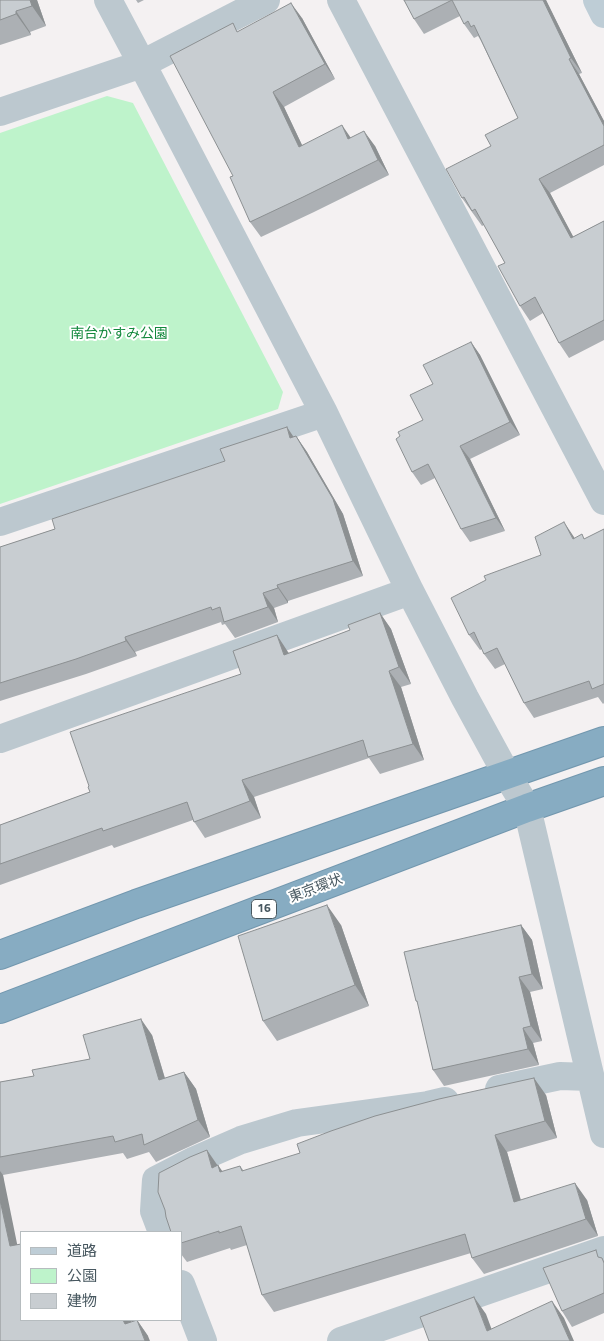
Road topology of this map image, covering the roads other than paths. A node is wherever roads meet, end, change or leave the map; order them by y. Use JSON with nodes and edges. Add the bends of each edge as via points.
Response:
{"nodes":[{"id":1,"x":108,"y":0,"type":"edge"},
{"id":2,"x":266,"y":0,"type":"edge"},
{"id":3,"x":341,"y":0,"type":"edge"},
{"id":4,"x":597,"y":0,"type":"edge"},
{"id":5,"x":604,"y":14,"type":"edge"},
{"id":6,"x":142,"y":64,"type":"junction"},
{"id":7,"x":0,"y":112,"type":"edge"},
{"id":8,"x":324,"y":413,"type":"junction"},
{"id":9,"x":604,"y":501,"type":"edge"},
{"id":10,"x":0,"y":522,"type":"edge"},
{"id":11,"x":410,"y":590,"type":"junction"},
{"id":12,"x":0,"y":739,"type":"edge"},
{"id":13,"x":604,"y":741,"type":"edge"},
{"id":14,"x":507,"y":775,"type":"junction"},
{"id":15,"x":604,"y":781,"type":"edge"},
{"id":16,"x":527,"y":808,"type":"junction"},
{"id":17,"x":0,"y":955,"type":"edge"},
{"id":18,"x":0,"y":1009,"type":"edge"},
{"id":19,"x":590,"y":1077,"type":"junction"},
{"id":20,"x":604,"y":1134,"type":"edge"},
{"id":21,"x":162,"y":1231,"type":"edge"},
{"id":22,"x":604,"y":1250,"type":"edge"},
{"id":23,"x":182,"y":1287,"type":"edge"},
{"id":24,"x":203,"y":1341,"type":"edge"},
{"id":25,"x":341,"y":1341,"type":"edge"}],
"edges":[{"from":1,"to":6,"type":"street"},
{"from":2,"to":6,"type":"street"},
{"from":3,"to":9,"type":"street"},
{"from":4,"to":5,"type":"street"},
{"from":6,"to":7,"type":"street"},
{"from":6,"to":8,"type":"street"},
{"from":8,"to":10,"type":"street"},
{"from":8,"to":11,"type":"street"},
{"from":11,"to":12,"type":"street"},
{"from":11,"to":14,"type":"street"},
{"from":13,"to":14,"type":"highway"},
{"from":14,"to":16,"type":"street"},
{"from":14,"to":17,"type":"highway","via":[[136,904]]},
{"from":15,"to":16,"type":"highway","name":"東京環状","number":"16"},
{"from":16,"to":18,"type":"highway","name":"東京環状","number":"16"},
{"from":16,"to":19,"type":"street"},
{"from":19,"to":20,"type":"street"},
{"from":19,"to":21,"type":"street","via":[[560,1076],[428,1105],[297,1123],[241,1140],[156,1180],[154,1211]]},
{"from":22,"to":25,"type":"street"},
{"from":23,"to":24,"type":"street"}]}
